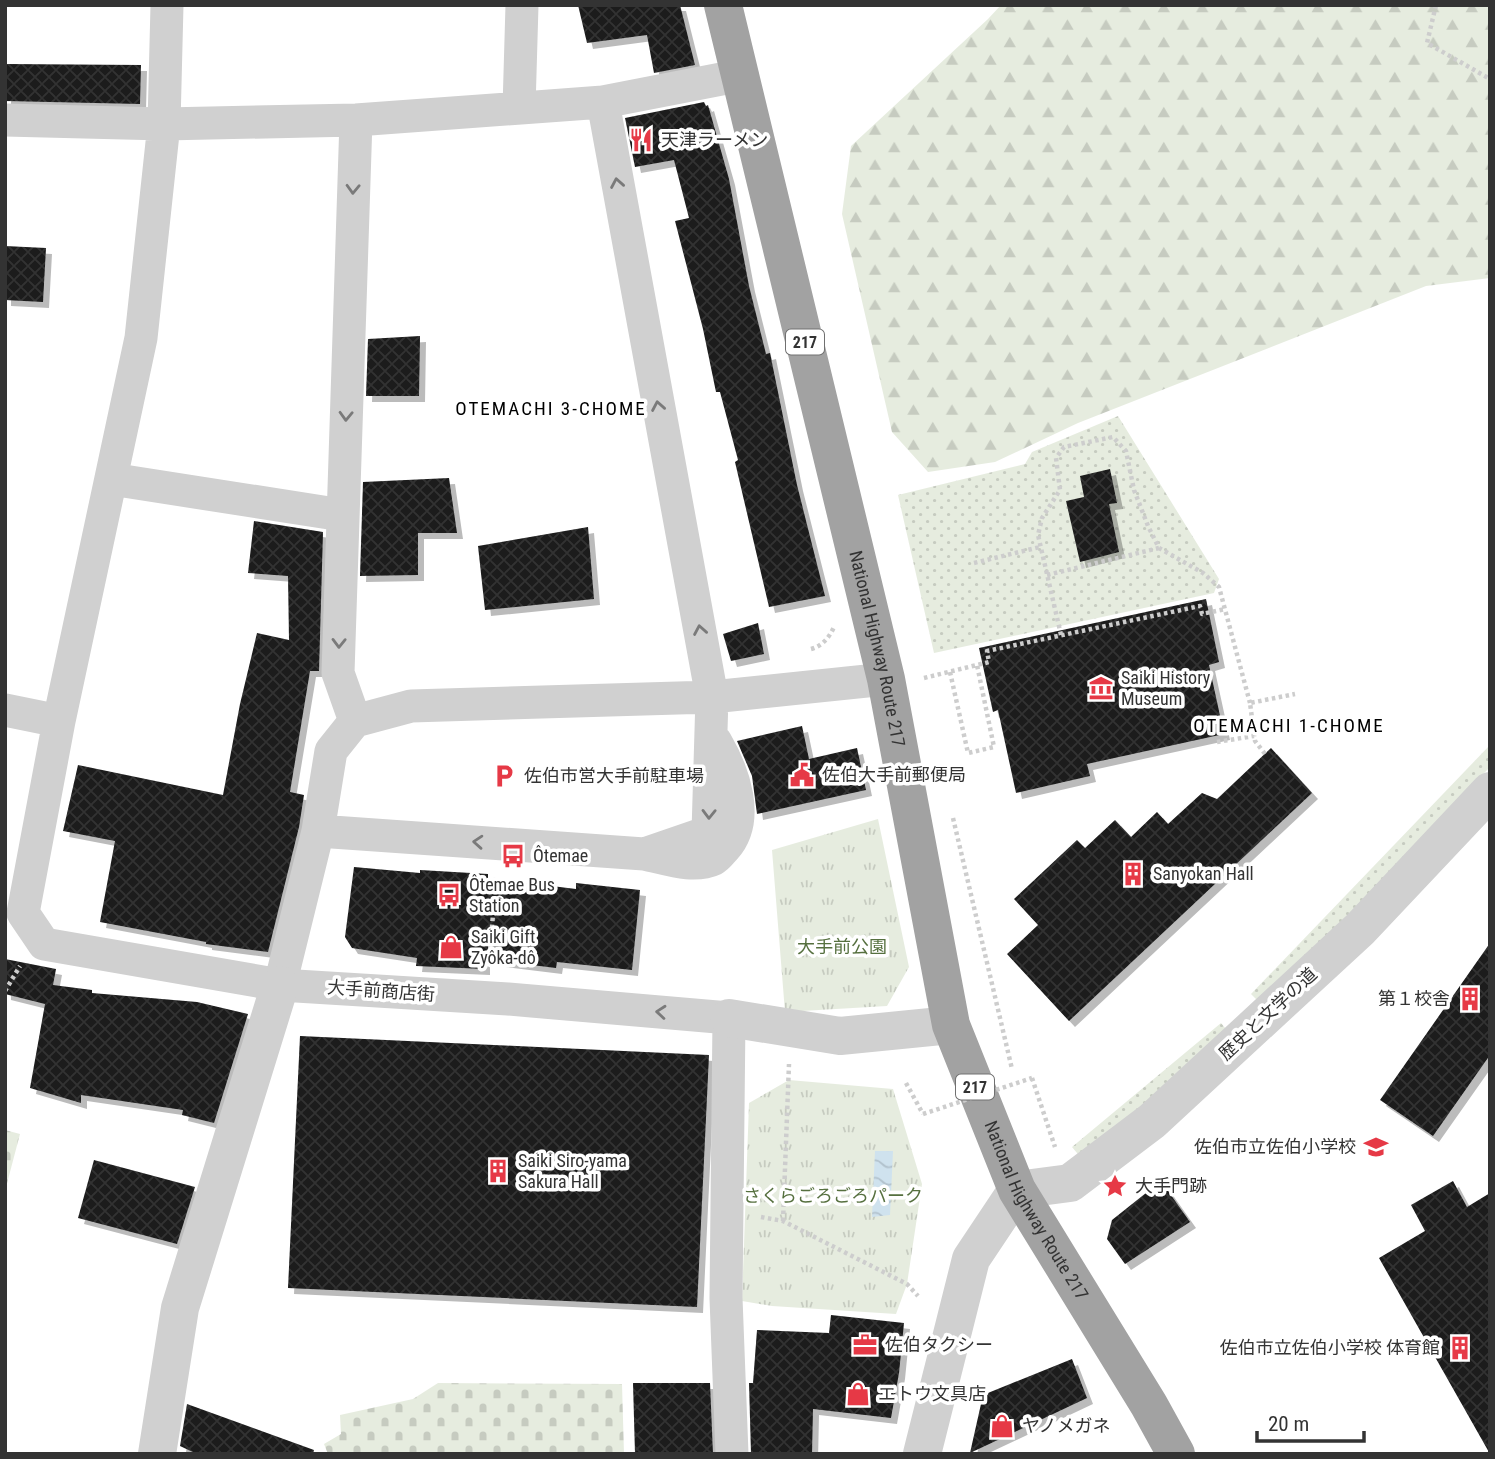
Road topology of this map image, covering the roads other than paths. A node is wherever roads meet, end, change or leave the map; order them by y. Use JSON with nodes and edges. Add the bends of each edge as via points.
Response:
{"nodes":[{"id":1,"x":167,"y":5,"type":"edge"},
{"id":2,"x":522,"y":5,"type":"edge"},
{"id":3,"x":723,"y":5,"type":"edge"},
{"id":4,"x":741,"y":75,"type":"junction"},
{"id":5,"x":603,"y":102,"type":"junction"},
{"id":6,"x":519,"y":108,"type":"junction"},
{"id":7,"x":5,"y":120,"type":"edge"},
{"id":8,"x":356,"y":120,"type":"junction"},
{"id":9,"x":164,"y":124,"type":"junction"},
{"id":10,"x":111,"y":479,"type":"junction"},
{"id":11,"x":342,"y":515,"type":"junction"},
{"id":12,"x":903,"y":679,"type":"junction"},
{"id":13,"x":712,"y":697,"type":"junction"},
{"id":14,"x":5,"y":710,"type":"edge"},
{"id":15,"x":59,"y":721,"type":"junction"},
{"id":16,"x":355,"y":721,"type":"junction"},
{"id":17,"x":1490,"y":791,"type":"edge"},
{"id":18,"x":318,"y":831,"type":"junction"},
{"id":19,"x":281,"y":985,"type":"junction"},
{"id":20,"x":729,"y":1018,"type":"junction"},
{"id":21,"x":951,"y":1025,"type":"junction"},
{"id":22,"x":1017,"y":1191,"type":"junction"},
{"id":23,"x":157,"y":1454,"type":"edge"},
{"id":24,"x":732,"y":1454,"type":"edge"},
{"id":25,"x":922,"y":1454,"type":"edge"},
{"id":26,"x":1176,"y":1454,"type":"edge"}],
"edges":[{"from":1,"to":9,"type":"street","name":"大手前商店街"},
{"from":2,"to":6,"type":"street"},
{"from":3,"to":4,"type":"highway","name":"National Highway Route 217","number":"217"},
{"from":4,"to":5,"type":"street"},
{"from":4,"to":12,"type":"highway","name":"National Highway Route 217","number":"217"},
{"from":5,"to":6,"type":"street"},
{"from":13,"to":5,"type":"street","one_way":true},
{"from":6,"to":8,"type":"street"},
{"from":7,"to":9,"type":"street"},
{"from":8,"to":9,"type":"street"},
{"from":8,"to":11,"type":"street","one_way":true},
{"from":9,"to":10,"type":"street","name":"大手前商店街","via":[[141,338]]},
{"from":10,"to":11,"type":"street"},
{"from":10,"to":15,"type":"street","name":"大手前商店街"},
{"from":11,"to":16,"type":"street","one_way":true,"via":[[338,673]]},
{"from":12,"to":13,"type":"street"},
{"from":12,"to":21,"type":"highway","name":"National Highway Route 217","number":"217"},
{"from":13,"to":16,"type":"street","via":[[411,706]]},
{"from":13,"to":18,"type":"street","one_way":true,"via":[[708,832],[644,854]]},
{"from":14,"to":15,"type":"street"},
{"from":15,"to":19,"type":"street","name":"大手前商店街","via":[[23,913],[44,944]]},
{"from":16,"to":18,"type":"street","via":[[331,751]]},
{"from":17,"to":22,"type":"street","name":"歴史と文学の道","via":[[1360,929],[1152,1121],[1070,1183]]},
{"from":18,"to":19,"type":"street"},
{"from":20,"to":19,"type":"street","name":"大手前商店街","one_way":true},
{"from":19,"to":23,"type":"street","via":[[180,1308]]},
{"from":20,"to":21,"type":"street","name":"大手前商店街","via":[[840,1035]]},
{"from":20,"to":24,"type":"street","via":[[726,1298]]},
{"from":21,"to":22,"type":"highway","name":"National Highway Route 217","number":"217"},
{"from":22,"to":25,"type":"street","via":[[971,1259]]},
{"from":22,"to":26,"type":"highway","name":"National Highway Route 217","number":"217"}]}
